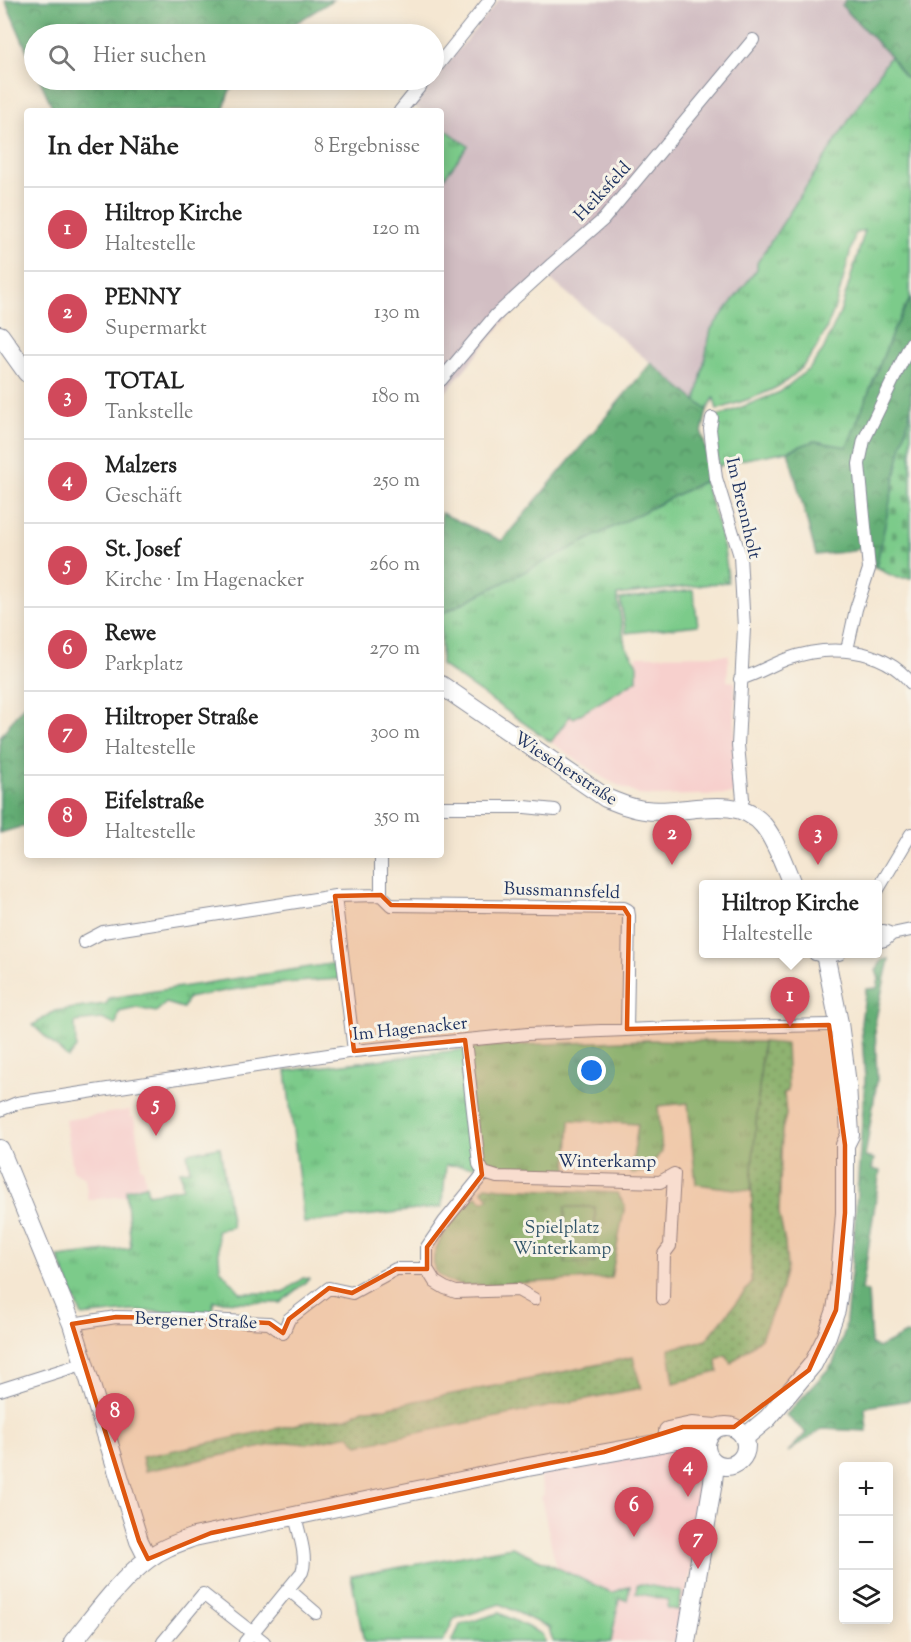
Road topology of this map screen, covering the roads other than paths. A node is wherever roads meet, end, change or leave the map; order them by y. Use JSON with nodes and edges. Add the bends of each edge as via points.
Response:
{"nodes":[{"id":1,"x":490,"y":0,"type":"edge"},
{"id":2,"x":753,"y":40,"type":"dead end"},
{"id":3,"x":444,"y":58,"type":"edge"},
{"id":4,"x":417,"y":90,"type":"edge"},
{"id":5,"x":402,"y":108,"type":"edge"},
{"id":6,"x":0,"y":335,"type":"edge"},
{"id":7,"x":911,"y":343,"type":"edge"},
{"id":8,"x":24,"y":369,"type":"edge"},
{"id":9,"x":444,"y":376,"type":"edge"},
{"id":10,"x":712,"y":418,"type":"dead end"},
{"id":11,"x":847,"y":650,"type":"junction"},
{"id":12,"x":740,"y":679,"type":"junction"},
{"id":13,"x":911,"y":683,"type":"edge"},
{"id":14,"x":444,"y":686,"type":"edge"},
{"id":15,"x":444,"y":807,"type":"edge"},
{"id":16,"x":739,"y":809,"type":"junction"},
{"id":17,"x":555,"y":810,"type":"dead end"},
{"id":18,"x":911,"y":834,"type":"edge"},
{"id":19,"x":381,"y":858,"type":"edge"},
{"id":20,"x":790,"y":880,"type":"edge"},
{"id":21,"x":882,"y":883,"type":"edge"},
{"id":22,"x":381,"y":895,"type":"junction"},
{"id":23,"x":334,"y":896,"type":"junction"},
{"id":24,"x":911,"y":930,"type":"edge"},
{"id":25,"x":882,"y":931,"type":"edge"},
{"id":26,"x":892,"y":934,"type":"junction"},
{"id":27,"x":882,"y":941,"type":"edge"},
{"id":28,"x":84,"y":942,"type":"dead end"},
{"id":29,"x":823,"y":958,"type":"edge"},
{"id":30,"x":834,"y":1024,"type":"junction"},
{"id":31,"x":627,"y":1029,"type":"junction"},
{"id":32,"x":465,"y":1040,"type":"junction"},
{"id":33,"x":354,"y":1052,"type":"junction"},
{"id":34,"x":0,"y":1110,"type":"edge"},
{"id":35,"x":0,"y":1149,"type":"edge"},
{"id":36,"x":484,"y":1173,"type":"junction"},
{"id":37,"x":427,"y":1269,"type":"junction"},
{"id":38,"x":534,"y":1299,"type":"dead end"},
{"id":39,"x":663,"y":1299,"type":"dead end"},
{"id":40,"x":72,"y":1324,"type":"junction"},
{"id":41,"x":85,"y":1363,"type":"junction"},
{"id":42,"x":0,"y":1390,"type":"edge"},
{"id":43,"x":731,"y":1431,"type":"junction"},
{"id":44,"x":706,"y":1445,"type":"junction"},
{"id":45,"x":604,"y":1452,"type":"junction"},
{"id":46,"x":724,"y":1464,"type":"junction"},
{"id":47,"x":295,"y":1515,"type":"junction"},
{"id":48,"x":148,"y":1558,"type":"junction"},
{"id":49,"x":288,"y":1589,"type":"junction"},
{"id":50,"x":316,"y":1613,"type":"dead end"},
{"id":51,"x":249,"y":1637,"type":"edge"},
{"id":52,"x":73,"y":1642,"type":"edge"},
{"id":53,"x":163,"y":1642,"type":"edge"},
{"id":54,"x":264,"y":1642,"type":"edge"},
{"id":55,"x":686,"y":1642,"type":"edge"}],
"edges":[{"from":1,"to":3,"type":"street"},
{"from":2,"to":9,"type":"street","name":"Heiksfeld","via":[[603,220],[495,316]]},
{"from":4,"to":5,"type":"street"},
{"from":6,"to":8,"type":"main road"},
{"from":7,"to":11,"type":"street","via":[[864,440],[859,464],[869,569]]},
{"from":10,"to":12,"type":"street","name":"Im Brennholt","via":[[716,478],[740,556],[744,628]]},
{"from":11,"to":12,"type":"street","via":[[797,656]]},
{"from":11,"to":13,"type":"street","via":[[886,660]]},
{"from":12,"to":16,"type":"street","name":"Im Brennholt","via":[[738,745],[743,799]]},
{"from":14,"to":16,"type":"main road","name":"Wiescherstraße","via":[[620,804],[646,811]]},
{"from":15,"to":17,"type":"street"},
{"from":16,"to":20,"type":"main road","via":[[765,827]]},
{"from":18,"to":21,"type":"street"},
{"from":19,"to":22,"type":"street"},
{"from":22,"to":23,"type":"street","name":"Bussmannsfeld"},
{"from":22,"to":31,"type":"street","name":"Bussmannsfeld","via":[[391,905],[628,910]]},
{"from":23,"to":28,"type":"street","name":"Bussmannsfeld","via":[[103,932]]},
{"from":23,"to":33,"type":"street"},
{"from":24,"to":26,"type":"street"},
{"from":25,"to":26,"type":"street"},
{"from":26,"to":27,"type":"street"},
{"from":29,"to":30,"type":"main road"},
{"from":30,"to":31,"type":"street","name":"Im Hagenacker"},
{"from":30,"to":43,"type":"main road","via":[[845,1145],[845,1213],[836,1310],[827,1336],[802,1379]]},
{"from":31,"to":32,"type":"street","name":"Im Hagenacker"},
{"from":32,"to":33,"type":"street","name":"Im Hagenacker"},
{"from":32,"to":36,"type":"street","via":[[479,1164]]},
{"from":33,"to":34,"type":"street","name":"Im Hagenacker","via":[[17,1103]]},
{"from":35,"to":40,"type":"main road"},
{"from":36,"to":37,"type":"street","via":[[427,1247]]},
{"from":36,"to":39,"type":"street","name":"Winterkamp","via":[[496,1177],[660,1182],[674,1174]]},
{"from":37,"to":38,"type":"street","via":[[435,1282],[456,1292],[518,1290]]},
{"from":37,"to":40,"type":"street","name":"Bergener Straße","via":[[396,1269],[352,1293],[329,1288],[289,1319],[283,1333],[269,1323],[180,1318],[116,1317]]},
{"from":40,"to":41,"type":"main road"},
{"from":41,"to":42,"type":"street"},
{"from":41,"to":48,"type":"main road","via":[[139,1541]]},
{"from":43,"to":44,"type":"main road","via":[[707,1438]]},
{"from":43,"to":45,"type":"main road","via":[[683,1427]]},
{"from":43,"to":46,"type":"main road","via":[[746,1446],[739,1461]]},
{"from":44,"to":45,"type":"main road","via":[[683,1438]]},
{"from":44,"to":46,"type":"main road","via":[[710,1458]]},
{"from":45,"to":47,"type":"main road"},
{"from":46,"to":55,"type":"main road","via":[[704,1537]]},
{"from":47,"to":48,"type":"main road","via":[[194,1537]]},
{"from":47,"to":49,"type":"street","via":[[304,1566]]},
{"from":48,"to":52,"type":"main road"},
{"from":49,"to":50,"type":"street"},
{"from":49,"to":51,"type":"street"},
{"from":51,"to":53,"type":"street","via":[[202,1594]]},
{"from":51,"to":54,"type":"street"}]}
